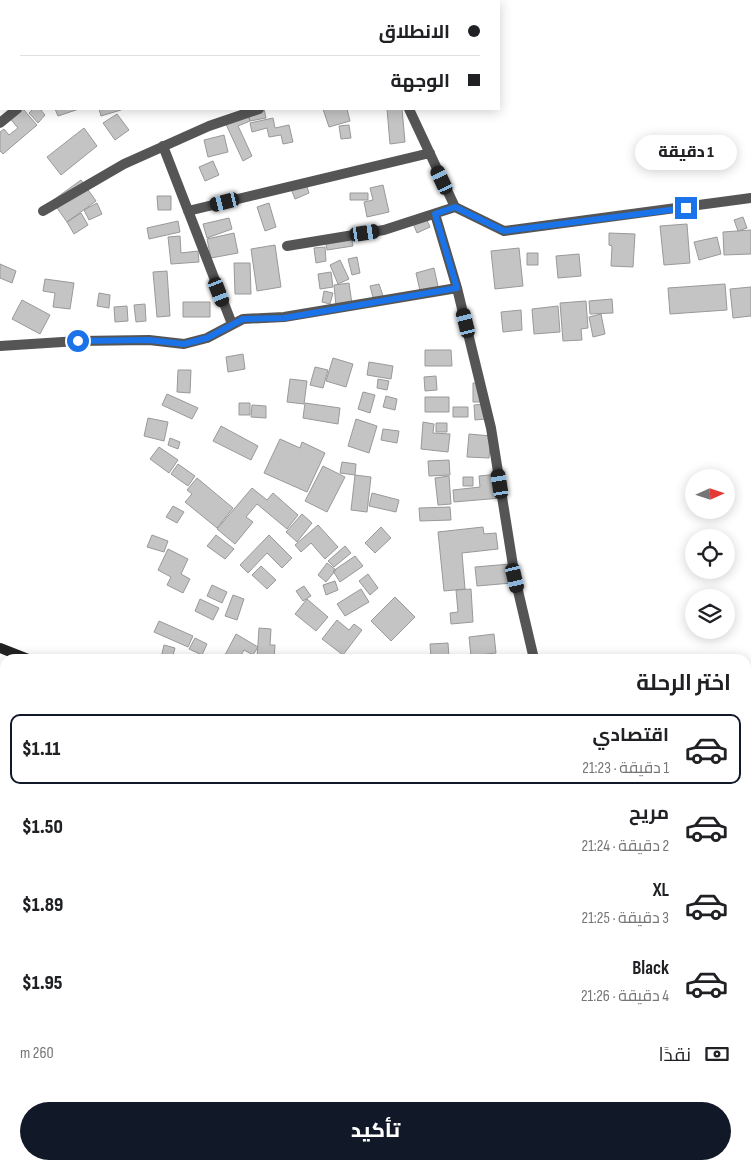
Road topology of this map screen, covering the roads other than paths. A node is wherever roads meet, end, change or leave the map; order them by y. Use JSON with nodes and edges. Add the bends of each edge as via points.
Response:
{"nodes":[{"id":1,"x":16,"y":110,"type":"edge"},
{"id":2,"x":255,"y":110,"type":"edge"},
{"id":3,"x":409,"y":110,"type":"edge"},
{"id":4,"x":0,"y":123,"type":"edge"},
{"id":5,"x":163,"y":146,"type":"junction"},
{"id":6,"x":430,"y":153,"type":"junction"},
{"id":7,"x":751,"y":198,"type":"edge"},
{"id":8,"x":455,"y":207,"type":"junction"},
{"id":9,"x":43,"y":211,"type":"dead end"},
{"id":10,"x":188,"y":211,"type":"junction"},
{"id":11,"x":435,"y":214,"type":"junction"},
{"id":12,"x":287,"y":246,"type":"dead end"},
{"id":13,"x":457,"y":288,"type":"junction"},
{"id":14,"x":232,"y":324,"type":"junction"},
{"id":15,"x":0,"y":346,"type":"edge"},
{"id":16,"x":0,"y":648,"type":"edge"},
{"id":17,"x":15,"y":654,"type":"edge"},
{"id":18,"x":533,"y":654,"type":"edge"}],
"edges":[{"from":1,"to":4,"type":"street"},
{"from":2,"to":5,"type":"street"},
{"from":3,"to":6,"type":"street"},
{"from":5,"to":9,"type":"street","via":[[124,164]]},
{"from":5,"to":10,"type":"street"},
{"from":6,"to":8,"type":"street"},
{"from":6,"to":10,"type":"street"},
{"from":7,"to":8,"type":"street","via":[[504,231]]},
{"from":8,"to":11,"type":"street"},
{"from":10,"to":14,"type":"street"},
{"from":11,"to":12,"type":"street","via":[[384,230]]},
{"from":11,"to":13,"type":"street"},
{"from":13,"to":14,"type":"street","via":[[284,318],[243,319]]},
{"from":13,"to":18,"type":"street","via":[[491,428],[515,578]]},
{"from":14,"to":15,"type":"street","via":[[207,338],[184,344],[123,340]]},
{"from":16,"to":17,"type":"street"}]}
